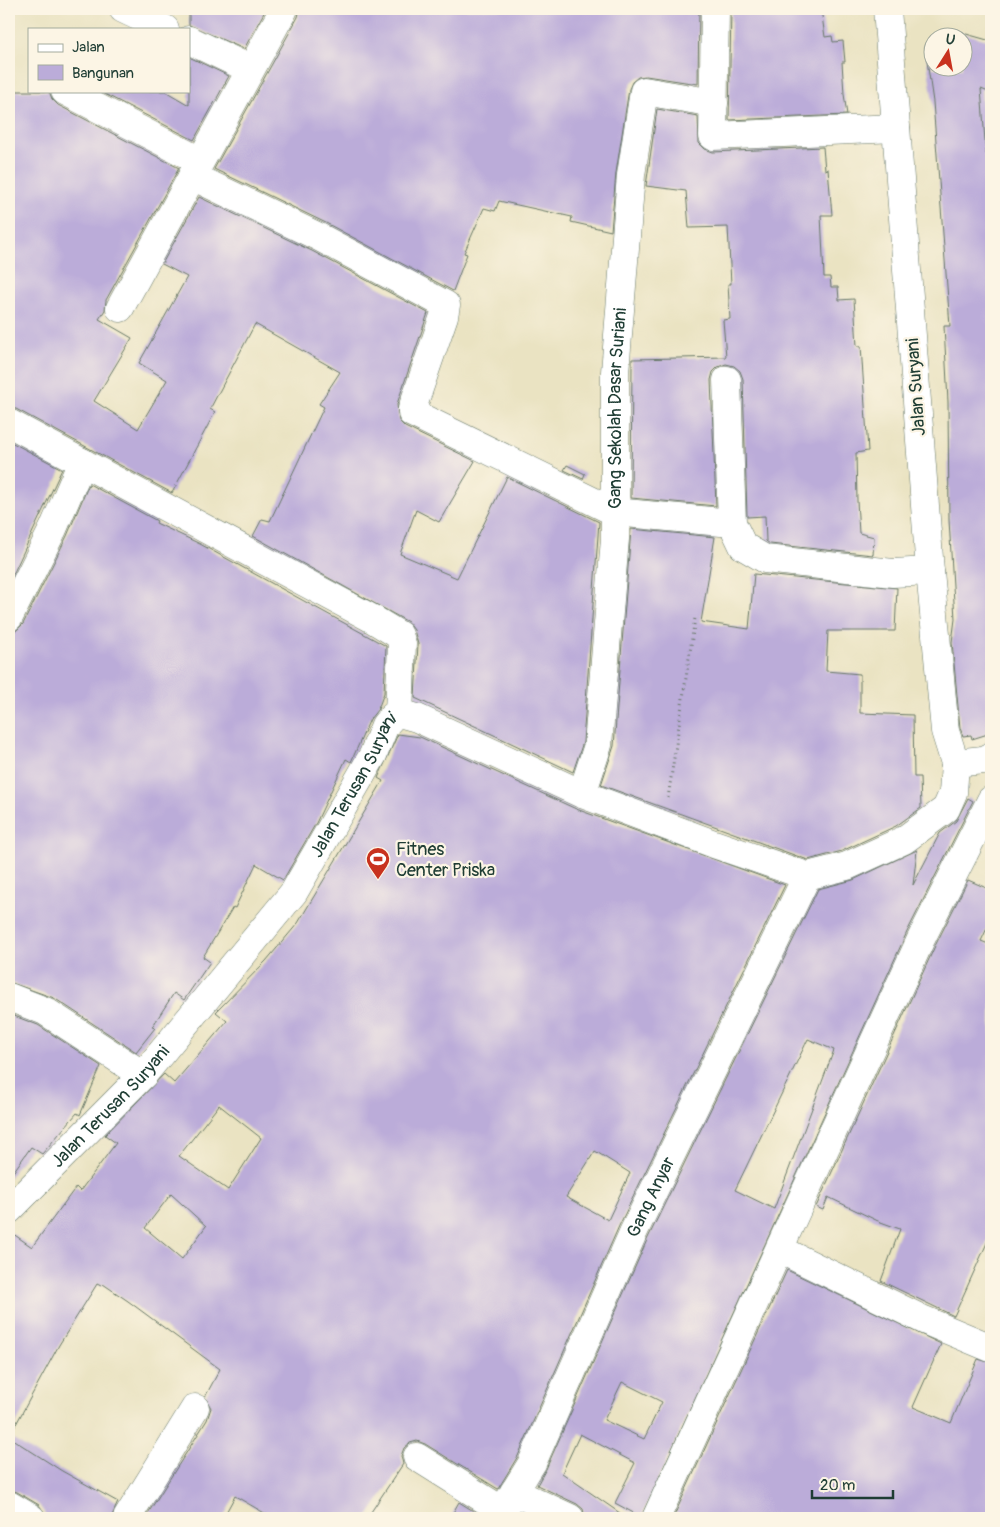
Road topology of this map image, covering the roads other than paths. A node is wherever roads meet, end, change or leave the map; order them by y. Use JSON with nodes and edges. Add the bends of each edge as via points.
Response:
{"nodes":[{"id":1,"x":123,"y":9,"type":"edge"},
{"id":2,"x":284,"y":9,"type":"edge"},
{"id":3,"x":715,"y":9,"type":"edge"},
{"id":4,"x":887,"y":9,"type":"edge"},
{"id":5,"x":163,"y":28,"type":"edge"},
{"id":6,"x":190,"y":40,"type":"edge"},
{"id":7,"x":250,"y":69,"type":"junction"},
{"id":8,"x":67,"y":92,"type":"edge"},
{"id":9,"x":714,"y":103,"type":"junction"},
{"id":10,"x":896,"y":128,"type":"junction"},
{"id":11,"x":196,"y":168,"type":"junction"},
{"id":12,"x":120,"y":308,"type":"dead end"},
{"id":13,"x":727,"y":380,"type":"dead end"},
{"id":14,"x":9,"y":423,"type":"edge"},
{"id":15,"x":82,"y":462,"type":"junction"},
{"id":16,"x":615,"y":512,"type":"junction"},
{"id":17,"x":732,"y":523,"type":"junction"},
{"id":18,"x":930,"y":571,"type":"junction"},
{"id":19,"x":9,"y":617,"type":"edge"},
{"id":20,"x":399,"y":713,"type":"junction"},
{"id":21,"x":991,"y":756,"type":"edge"},
{"id":22,"x":955,"y":769,"type":"junction"},
{"id":23,"x":991,"y":793,"type":"edge"},
{"id":24,"x":582,"y":794,"type":"junction"},
{"id":25,"x":991,"y":800,"type":"edge"},
{"id":26,"x":807,"y":876,"type":"junction"},
{"id":27,"x":9,"y":997,"type":"edge"},
{"id":28,"x":143,"y":1075,"type":"junction"},
{"id":29,"x":9,"y":1210,"type":"edge"},
{"id":30,"x":781,"y":1250,"type":"junction"},
{"id":31,"x":991,"y":1348,"type":"edge"},
{"id":32,"x":194,"y":1408,"type":"dead end"},
{"id":33,"x":417,"y":1457,"type":"dead end"},
{"id":34,"x":9,"y":1505,"type":"edge"},
{"id":35,"x":505,"y":1507,"type":"edge"},
{"id":36,"x":31,"y":1518,"type":"edge"},
{"id":37,"x":127,"y":1518,"type":"edge"},
{"id":38,"x":570,"y":1518,"type":"edge"},
{"id":39,"x":656,"y":1518,"type":"edge"}],
"edges":[{"from":1,"to":5,"type":"street"},
{"from":2,"to":7,"type":"street"},
{"from":3,"to":9,"type":"street"},
{"from":4,"to":10,"type":"street","name":"Jalan Suryani"},
{"from":6,"to":7,"type":"street"},
{"from":7,"to":11,"type":"street"},
{"from":8,"to":11,"type":"street"},
{"from":9,"to":10,"type":"street","via":[[713,136]]},
{"from":9,"to":16,"type":"street","name":"Gang Sekolah Dasar Suriani","via":[[644,91],[631,175],[615,372]]},
{"from":10,"to":18,"type":"street","name":"Jalan Suryani"},
{"from":11,"to":12,"type":"street"},
{"from":11,"to":16,"type":"street","via":[[446,305],[412,413]]},
{"from":13,"to":17,"type":"street"},
{"from":14,"to":15,"type":"street"},
{"from":15,"to":19,"type":"street"},
{"from":15,"to":20,"type":"street","via":[[399,635],[402,644]]},
{"from":16,"to":17,"type":"street"},
{"from":16,"to":24,"type":"street","name":"Gang Sekolah Dasar Suriani","via":[[598,745]]},
{"from":17,"to":18,"type":"street","via":[[743,546],[764,559],[893,572]]},
{"from":18,"to":22,"type":"street","name":"Jalan Suryani","via":[[945,730]]},
{"from":20,"to":24,"type":"street","name":"Jalan Terusan Suryani","via":[[417,718]]},
{"from":20,"to":28,"type":"street","name":"Jalan Terusan Suryani","via":[[386,725],[370,760],[294,892]]},
{"from":21,"to":22,"type":"street"},
{"from":22,"to":23,"type":"street"},
{"from":22,"to":26,"type":"street","via":[[951,800],[946,809],[904,840],[847,866]]},
{"from":24,"to":26,"type":"street","name":"Jalan Terusan Suryani"},
{"from":25,"to":30,"type":"street","via":[[921,939]]},
{"from":26,"to":35,"type":"street","name":"Gang Anyar","via":[[633,1234],[539,1448]]},
{"from":27,"to":28,"type":"street","via":[[45,1011]]},
{"from":28,"to":29,"type":"street","name":"Jalan Terusan Suryani"},
{"from":30,"to":31,"type":"street","via":[[924,1320]]},
{"from":30,"to":39,"type":"street"},
{"from":32,"to":37,"type":"street"},
{"from":33,"to":35,"type":"street"},
{"from":34,"to":36,"type":"street"},
{"from":35,"to":38,"type":"street"}]}
